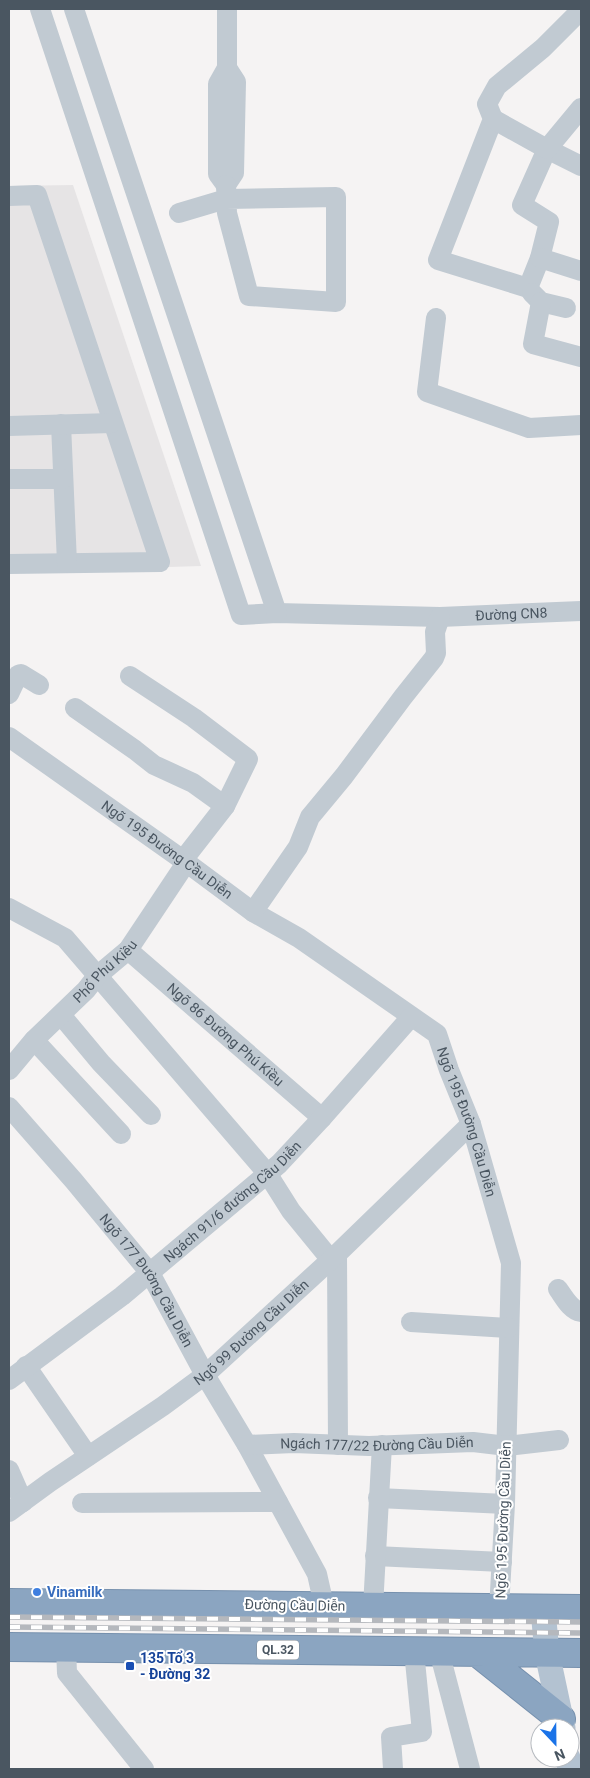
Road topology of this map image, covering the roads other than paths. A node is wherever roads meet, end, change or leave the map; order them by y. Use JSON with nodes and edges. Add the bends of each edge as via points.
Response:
{"nodes":[{"id":1,"x":40,"y":9,"type":"edge"},
{"id":2,"x":74,"y":9,"type":"edge"},
{"id":3,"x":227,"y":9,"type":"edge"},
{"id":4,"x":581,"y":10,"type":"edge"},
{"id":5,"x":581,"y":108,"type":"edge"},
{"id":6,"x":493,"y":119,"type":"junction"},
{"id":7,"x":547,"y":149,"type":"junction"},
{"id":8,"x":126,"y":166,"type":"junction"},
{"id":9,"x":581,"y":166,"type":"edge"},
{"id":10,"x":95,"y":176,"type":"junction"},
{"id":11,"x":226,"y":192,"type":"junction"},
{"id":12,"x":9,"y":196,"type":"edge"},
{"id":13,"x":179,"y":213,"type":"dead end"},
{"id":14,"x":540,"y":258,"type":"junction"},
{"id":15,"x":581,"y":271,"type":"edge"},
{"id":16,"x":534,"y":295,"type":"junction"},
{"id":17,"x":566,"y":308,"type":"dead end"},
{"id":18,"x":436,"y":318,"type":"dead end"},
{"id":19,"x":581,"y":357,"type":"edge"},
{"id":20,"x":112,"y":423,"type":"junction"},
{"id":21,"x":61,"y":424,"type":"junction"},
{"id":22,"x":581,"y":425,"type":"edge"},
{"id":23,"x":9,"y":426,"type":"edge"},
{"id":24,"x":9,"y":479,"type":"edge"},
{"id":25,"x":63,"y":479,"type":"junction"},
{"id":26,"x":67,"y":563,"type":"junction"},
{"id":27,"x":9,"y":564,"type":"edge"},
{"id":28,"x":581,"y":611,"type":"edge"},
{"id":29,"x":277,"y":613,"type":"junction"},
{"id":30,"x":440,"y":617,"type":"junction"},
{"id":31,"x":130,"y":676,"type":"dead end"},
{"id":32,"x":39,"y":685,"type":"dead end"},
{"id":33,"x":9,"y":694,"type":"edge"},
{"id":34,"x":75,"y":708,"type":"dead end"},
{"id":35,"x":9,"y":737,"type":"edge"},
{"id":36,"x":225,"y":806,"type":"junction"},
{"id":37,"x":185,"y":861,"type":"junction"},
{"id":38,"x":9,"y":908,"type":"edge"},
{"id":39,"x":254,"y":912,"type":"junction"},
{"id":40,"x":128,"y":950,"type":"junction"},
{"id":41,"x":96,"y":976,"type":"junction"},
{"id":42,"x":61,"y":1015,"type":"junction"},
{"id":43,"x":410,"y":1016,"type":"junction"},
{"id":44,"x":34,"y":1040,"type":"junction"},
{"id":45,"x":9,"y":1070,"type":"edge"},
{"id":46,"x":9,"y":1107,"type":"edge"},
{"id":47,"x":151,"y":1115,"type":"dead end"},
{"id":48,"x":322,"y":1118,"type":"junction"},
{"id":49,"x":471,"y":1124,"type":"junction"},
{"id":50,"x":121,"y":1134,"type":"dead end"},
{"id":51,"x":267,"y":1173,"type":"junction"},
{"id":52,"x":334,"y":1257,"type":"junction"},
{"id":53,"x":150,"y":1273,"type":"junction"},
{"id":54,"x":558,"y":1288,"type":"dead end"},
{"id":55,"x":581,"y":1312,"type":"edge"},
{"id":56,"x":411,"y":1322,"type":"dead end"},
{"id":57,"x":508,"y":1328,"type":"junction"},
{"id":58,"x":26,"y":1366,"type":"junction"},
{"id":59,"x":205,"y":1375,"type":"junction"},
{"id":60,"x":9,"y":1380,"type":"edge"},
{"id":61,"x":559,"y":1440,"type":"dead end"},
{"id":62,"x":247,"y":1445,"type":"junction"},
{"id":63,"x":338,"y":1445,"type":"junction"},
{"id":64,"x":382,"y":1445,"type":"junction"},
{"id":65,"x":506,"y":1446,"type":"junction"},
{"id":66,"x":88,"y":1456,"type":"junction"},
{"id":67,"x":9,"y":1470,"type":"edge"},
{"id":68,"x":378,"y":1498,"type":"junction"},
{"id":69,"x":278,"y":1502,"type":"junction"},
{"id":70,"x":82,"y":1503,"type":"dead end"},
{"id":71,"x":505,"y":1504,"type":"junction"},
{"id":72,"x":16,"y":1507,"type":"edge"},
{"id":73,"x":375,"y":1556,"type":"junction"},
{"id":74,"x":502,"y":1562,"type":"junction"},
{"id":75,"x":9,"y":1603,"type":"edge"},
{"id":76,"x":324,"y":1606,"type":"junction"},
{"id":77,"x":373,"y":1607,"type":"junction"},
{"id":78,"x":499,"y":1609,"type":"junction"},
{"id":79,"x":581,"y":1609,"type":"edge"},
{"id":80,"x":543,"y":1610,"type":"junction"},
{"id":81,"x":9,"y":1647,"type":"edge"},
{"id":82,"x":66,"y":1648,"type":"junction"},
{"id":83,"x":426,"y":1651,"type":"junction"},
{"id":84,"x":477,"y":1652,"type":"junction"},
{"id":85,"x":547,"y":1653,"type":"junction"},
{"id":86,"x":581,"y":1653,"type":"edge"},
{"id":87,"x":556,"y":1718,"type":"edge"},
{"id":88,"x":561,"y":1718,"type":"edge"},
{"id":89,"x":144,"y":1769,"type":"edge"},
{"id":90,"x":393,"y":1769,"type":"edge"},
{"id":91,"x":470,"y":1769,"type":"edge"}],
"edges":[{"from":1,"to":10,"type":"street"},
{"from":2,"to":8,"type":"street"},
{"from":3,"to":11,"type":"street","via":[[227,68],[218,84],[218,174]]},
{"from":4,"to":6,"type":"street","via":[[543,48],[497,86],[487,104]]},
{"from":5,"to":7,"type":"street"},
{"from":6,"to":7,"type":"street"},
{"from":6,"to":16,"type":"street","via":[[438,260]]},
{"from":7,"to":9,"type":"street"},
{"from":7,"to":14,"type":"street","via":[[522,205],[549,222]]},
{"from":8,"to":10,"type":"street"},
{"from":8,"to":29,"type":"street"},
{"from":10,"to":29,"type":"street","name":"Đường CN8","via":[[241,615]]},
{"from":11,"to":11,"type":"street","via":[[336,197],[336,302],[249,296],[227,214]]},
{"from":11,"to":13,"type":"street"},
{"from":12,"to":20,"type":"street","via":[[37,195]]},
{"from":14,"to":15,"type":"street"},
{"from":14,"to":16,"type":"street"},
{"from":16,"to":17,"type":"street"},
{"from":16,"to":19,"type":"street","via":[[534,344]]},
{"from":18,"to":22,"type":"street","via":[[427,392],[530,428]]},
{"from":20,"to":21,"type":"street"},
{"from":20,"to":26,"type":"street","via":[[160,562]]},
{"from":21,"to":23,"type":"street"},
{"from":21,"to":25,"type":"street"},
{"from":24,"to":25,"type":"street"},
{"from":25,"to":26,"type":"street"},
{"from":26,"to":27,"type":"street"},
{"from":28,"to":30,"type":"street","name":"Đường CN8"},
{"from":29,"to":30,"type":"street","name":"Đường CN8"},
{"from":30,"to":39,"type":"street","via":[[435,632],[434,658],[310,817],[298,847]]},
{"from":31,"to":36,"type":"street","name":"Phố Phú Kiều","via":[[248,759]]},
{"from":32,"to":33,"type":"street","via":[[21,674]]},
{"from":34,"to":36,"type":"street","via":[[154,765],[193,783]]},
{"from":35,"to":37,"type":"street","name":"Ngõ 195 Đường Cầu Diễn"},
{"from":36,"to":37,"type":"street","name":"Phố Phú Kiều"},
{"from":37,"to":39,"type":"street","name":"Ngõ 195 Đường Cầu Diễn"},
{"from":37,"to":40,"type":"street","name":"Phố Phú Kiều"},
{"from":38,"to":41,"type":"street","via":[[65,938]]},
{"from":39,"to":43,"type":"street","name":"Ngõ 195 Đường Cầu Diễn","via":[[299,938]]},
{"from":40,"to":41,"type":"street","name":"Phố Phú Kiều"},
{"from":40,"to":48,"type":"street","name":"Ngõ 86 Đường Phú Kiều"},
{"from":41,"to":42,"type":"street","name":"Phố Phú Kiều"},
{"from":41,"to":51,"type":"street"},
{"from":42,"to":44,"type":"street","name":"Phố Phú Kiều"},
{"from":42,"to":47,"type":"street"},
{"from":43,"to":48,"type":"street","name":"Ngách 91/6 đường Cầu Diễn"},
{"from":43,"to":49,"type":"street","name":"Ngõ 195 Đường Cầu Diễn","via":[[437,1034]]},
{"from":44,"to":45,"type":"street","name":"Phố Phú Kiều"},
{"from":44,"to":50,"type":"street"},
{"from":46,"to":53,"type":"street","name":"Ngõ 177 Đường Cầu Diễn"},
{"from":48,"to":51,"type":"street","name":"Ngách 91/6 đường Cầu Diễn"},
{"from":49,"to":52,"type":"street","name":"Ngõ 99 Đường Cầu Diễn"},
{"from":49,"to":57,"type":"street","name":"Ngõ 195 Đường Cầu Diễn","via":[[510,1263]]},
{"from":51,"to":52,"type":"street","via":[[291,1211]]},
{"from":51,"to":53,"type":"street","name":"Ngách 91/6 đường Cầu Diễn"},
{"from":52,"to":59,"type":"street","name":"Ngõ 99 Đường Cầu Diễn"},
{"from":52,"to":63,"type":"street"},
{"from":53,"to":58,"type":"street","name":"Ngách 91/6 đường Cầu Diễn"},
{"from":53,"to":59,"type":"street","name":"Ngõ 177 Đường Cầu Diễn"},
{"from":54,"to":55,"type":"street","via":[[570,1306]]},
{"from":56,"to":57,"type":"street"},
{"from":57,"to":65,"type":"street","name":"Ngõ 195 Đường Cầu Diễn"},
{"from":58,"to":60,"type":"street","name":"Ngách 91/6 đường Cầu Diễn"},
{"from":58,"to":66,"type":"street"},
{"from":59,"to":62,"type":"street","name":"Ngõ 177 Đường Cầu Diễn"},
{"from":59,"to":66,"type":"street","name":"Ngõ 99 Đường Cầu Diễn"},
{"from":61,"to":65,"type":"street","name":"Ngách 177/22 Đường Cầu Diễn"},
{"from":62,"to":63,"type":"street","name":"Ngách 177/22 Đường Cầu Diễn"},
{"from":62,"to":69,"type":"street","name":"Ngõ 177 Đường Cầu Diễn"},
{"from":63,"to":64,"type":"street","name":"Ngách 177/22 Đường Cầu Diễn"},
{"from":64,"to":65,"type":"street","name":"Ngách 177/22 Đường Cầu Diễn","via":[[473,1442]]},
{"from":64,"to":68,"type":"street"},
{"from":65,"to":71,"type":"street","name":"Ngõ 195 Đường Cầu Diễn"},
{"from":66,"to":72,"type":"street","name":"Ngõ 99 Đường Cầu Diễn"},
{"from":67,"to":72,"type":"street"},
{"from":68,"to":71,"type":"street"},
{"from":68,"to":73,"type":"street"},
{"from":69,"to":70,"type":"street"},
{"from":69,"to":76,"type":"street","name":"Ngõ 177 Đường Cầu Diễn","via":[[317,1574]]},
{"from":71,"to":74,"type":"street","name":"Ngõ 195 Đường Cầu Diễn"},
{"from":73,"to":74,"type":"street"},
{"from":73,"to":77,"type":"street"},
{"from":74,"to":78,"type":"street","name":"Ngõ 195 Đường Cầu Diễn"},
{"from":75,"to":76,"type":"highway","name":"Đường Cầu Diễn"},
{"from":76,"to":77,"type":"highway","name":"Đường Cầu Diễn"},
{"from":77,"to":78,"type":"highway","name":"Đường Cầu Diễn"},
{"from":78,"to":80,"type":"highway","name":"Đường Cầu Diễn"},
{"from":79,"to":80,"type":"highway","name":"Đường Cầu Diễn"},
{"from":80,"to":85,"type":"main road"},
{"from":81,"to":82,"type":"highway","number":"QL.32"},
{"from":82,"to":83,"type":"highway","number":"QL.32"},
{"from":82,"to":89,"type":"street","via":[[67,1673]]},
{"from":83,"to":84,"type":"highway","number":"QL.32"},
{"from":83,"to":90,"type":"street","via":[[422,1732],[391,1737]]},
{"from":83,"to":91,"type":"street"},
{"from":84,"to":85,"type":"highway","number":"QL.32"},
{"from":84,"to":87,"type":"highway"},
{"from":85,"to":86,"type":"highway","number":"QL.32"},
{"from":85,"to":88,"type":"main road"}]}
